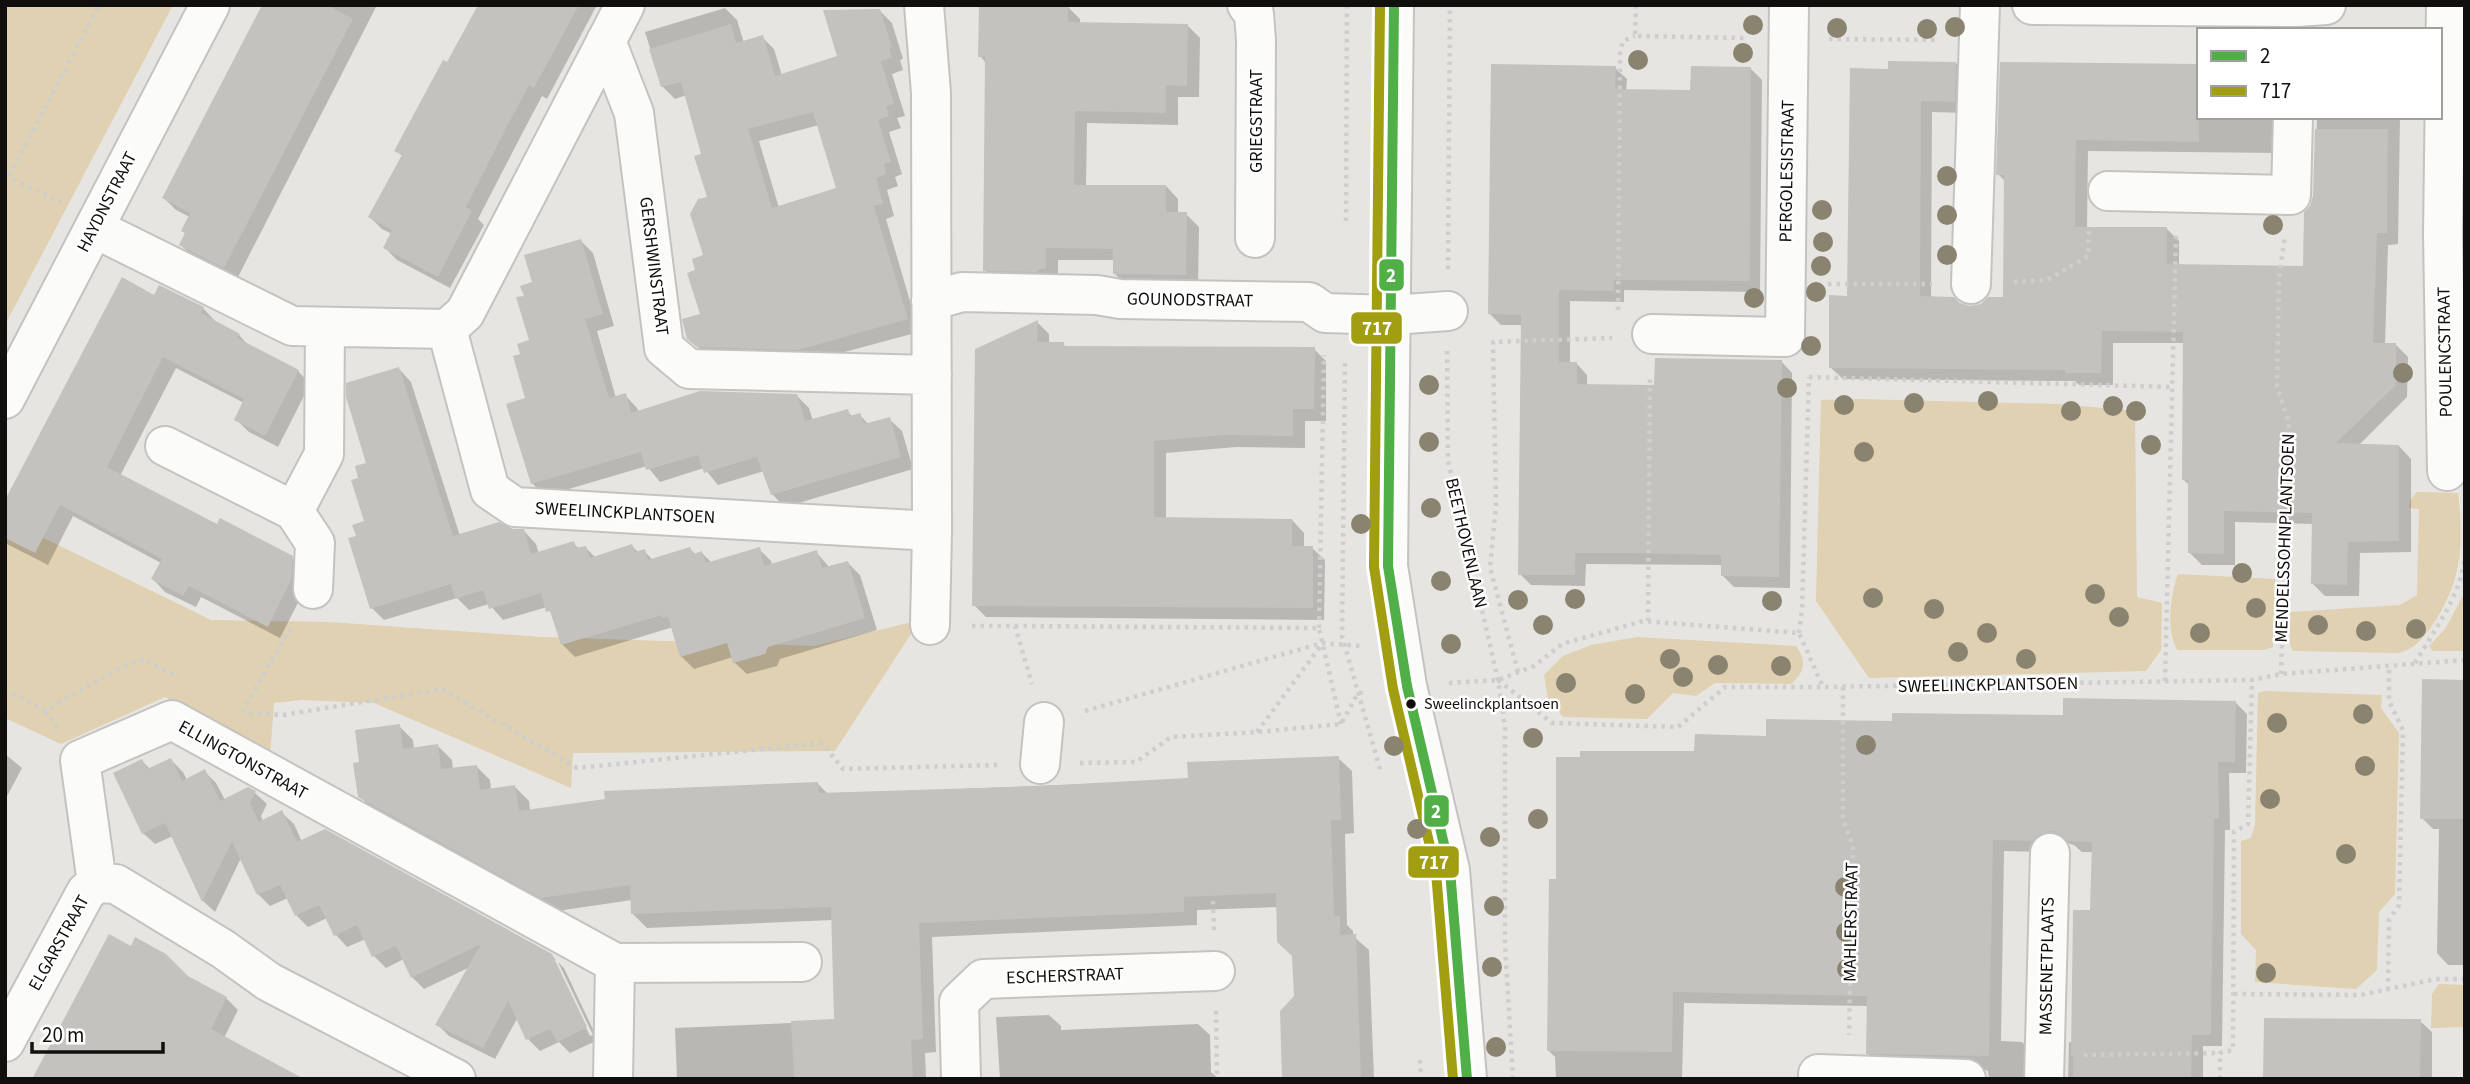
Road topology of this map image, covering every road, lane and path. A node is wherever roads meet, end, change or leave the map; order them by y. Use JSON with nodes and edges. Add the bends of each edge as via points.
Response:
{"nodes":[{"id":1,"x":99,"y":5,"type":"edge"},
{"id":2,"x":209,"y":5,"type":"edge"},
{"id":3,"x":625,"y":5,"type":"edge"},
{"id":4,"x":923,"y":5,"type":"edge"},
{"id":5,"x":1247,"y":5,"type":"edge"},
{"id":6,"x":1394,"y":5,"type":"edge"},
{"id":7,"x":1450,"y":5,"type":"edge"},
{"id":8,"x":1636,"y":5,"type":"edge"},
{"id":9,"x":2032,"y":5,"type":"edge"},
{"id":10,"x":2446,"y":5,"type":"edge"},
{"id":11,"x":2306,"y":14,"type":"edge"},
{"id":12,"x":1789,"y":22,"type":"edge"},
{"id":13,"x":1980,"y":23,"type":"edge"},
{"id":14,"x":606,"y":41,"type":"junction"},
{"id":15,"x":2293,"y":119,"type":"edge"},
{"id":16,"x":7,"y":176,"type":"edge"},
{"id":17,"x":2108,"y":191,"type":"dead end"},
{"id":18,"x":2177,"y":192,"type":"junction"},
{"id":19,"x":2291,"y":195,"type":"junction"},
{"id":20,"x":94,"y":228,"type":"junction"},
{"id":21,"x":2454,"y":234,"type":"edge"},
{"id":22,"x":1255,"y":238,"type":"dead end"},
{"id":23,"x":1971,"y":284,"type":"dead end"},
{"id":24,"x":930,"y":301,"type":"junction"},
{"id":25,"x":1317,"y":308,"type":"junction"},
{"id":26,"x":1448,"y":311,"type":"junction"},
{"id":27,"x":1392,"y":315,"type":"junction"},
{"id":28,"x":325,"y":327,"type":"junction"},
{"id":29,"x":447,"y":329,"type":"junction"},
{"id":30,"x":1615,"y":330,"type":"dead end"},
{"id":31,"x":1653,"y":334,"type":"dead end"},
{"id":32,"x":1784,"y":337,"type":"junction"},
{"id":33,"x":932,"y":375,"type":"junction"},
{"id":34,"x":1809,"y":377,"type":"junction"},
{"id":35,"x":2173,"y":387,"type":"junction"},
{"id":36,"x":5,"y":399,"type":"edge"},
{"id":37,"x":165,"y":446,"type":"dead end"},
{"id":38,"x":2447,"y":471,"type":"dead end"},
{"id":39,"x":294,"y":511,"type":"junction"},
{"id":40,"x":932,"y":531,"type":"junction"},
{"id":41,"x":2465,"y":557,"type":"edge"},
{"id":42,"x":313,"y":589,"type":"joint"},
{"id":43,"x":930,"y":625,"type":"joint"},
{"id":44,"x":1014,"y":626,"type":"junction"},
{"id":45,"x":1319,"y":628,"type":"junction"},
{"id":46,"x":1799,"y":633,"type":"dead end"},
{"id":47,"x":1322,"y":643,"type":"junction"},
{"id":48,"x":1364,"y":646,"type":"dead end"},
{"id":49,"x":2465,"y":660,"type":"edge"},
{"id":50,"x":2414,"y":663,"type":"junction"},
{"id":51,"x":2389,"y":665,"type":"junction"},
{"id":52,"x":1518,"y":672,"type":"dead end"},
{"id":53,"x":2281,"y":674,"type":"junction"},
{"id":54,"x":1498,"y":680,"type":"junction"},
{"id":55,"x":2252,"y":680,"type":"junction"},
{"id":56,"x":2165,"y":682,"type":"junction"},
{"id":57,"x":187,"y":683,"type":"dead end"},
{"id":58,"x":1843,"y":687,"type":"junction"},
{"id":59,"x":5,"y":690,"type":"edge"},
{"id":60,"x":231,"y":706,"type":"dead end"},
{"id":61,"x":1044,"y":722,"type":"junction"},
{"id":62,"x":1341,"y":724,"type":"dead end"},
{"id":63,"x":1257,"y":732,"type":"dead end"},
{"id":64,"x":1040,"y":764,"type":"dead end"},
{"id":65,"x":2050,"y":853,"type":"dead end"},
{"id":66,"x":97,"y":883,"type":"junction"},
{"id":67,"x":802,"y":962,"type":"dead end"},
{"id":68,"x":615,"y":963,"type":"junction"},
{"id":69,"x":1215,"y":971,"type":"dead end"},
{"id":70,"x":2465,"y":979,"type":"edge"},
{"id":71,"x":2388,"y":990,"type":"junction"},
{"id":72,"x":2234,"y":994,"type":"junction"},
{"id":73,"x":5,"y":1042,"type":"edge"},
{"id":74,"x":2220,"y":1053,"type":"junction"},
{"id":75,"x":2045,"y":1067,"type":"edge"},
{"id":76,"x":1828,"y":1076,"type":"edge"},
{"id":77,"x":456,"y":1079,"type":"edge"},
{"id":78,"x":613,"y":1079,"type":"edge"},
{"id":79,"x":961,"y":1079,"type":"edge"},
{"id":80,"x":1467,"y":1079,"type":"edge"},
{"id":81,"x":1513,"y":1079,"type":"edge"},
{"id":82,"x":1966,"y":1079,"type":"edge"},
{"id":83,"x":2220,"y":1079,"type":"edge"}],
"edges":[{"from":1,"to":16,"type":"path"},
{"from":2,"to":20,"type":"street","name":"HAYDNSTRAAT"},
{"from":3,"to":14,"type":"street"},
{"from":4,"to":24,"type":"street","via":[[931,93]]},
{"from":5,"to":22,"type":"street","name":"GRIEGSTRAAT","via":[[1254,14],[1256,40]]},
{"from":6,"to":27,"type":"street"},
{"from":7,"to":26,"type":"path","name":"BEETHOVENLAAN"},
{"from":8,"to":12,"type":"path","via":[[1635,36]]},
{"from":9,"to":11,"type":"street"},
{"from":10,"to":21,"type":"street","name":"POULENCSTRAAT"},
{"from":12,"to":13,"type":"path"},
{"from":12,"to":32,"type":"street","name":"PERGOLESISTRAAT"},
{"from":13,"to":23,"type":"street"},
{"from":14,"to":29,"type":"street","via":[[465,313]]},
{"from":14,"to":33,"type":"street","name":"GERSHWINSTRAAT","via":[[634,113],[664,348],[689,369]]},
{"from":15,"to":19,"type":"street"},
{"from":16,"to":20,"type":"path","via":[[82,212]]},
{"from":17,"to":18,"type":"street"},
{"from":18,"to":19,"type":"street"},
{"from":18,"to":35,"type":"path"},
{"from":19,"to":53,"type":"path","name":"MENDELSSOHNPLANTSOEN","via":[[2279,278],[2277,387],[2288,422]]},
{"from":20,"to":28,"type":"street","via":[[292,326]]},
{"from":20,"to":36,"type":"street","name":"HAYDNSTRAAT"},
{"from":21,"to":38,"type":"street","name":"POULENCSTRAAT"},
{"from":24,"to":25,"type":"street","name":"GOUNODSTRAAT","via":[[962,292]]},
{"from":24,"to":33,"type":"street"},
{"from":25,"to":27,"type":"street","name":"GOUNODSTRAAT"},
{"from":25,"to":45,"type":"path"},
{"from":26,"to":27,"type":"street","name":"GOUNODSTRAAT"},
{"from":26,"to":54,"type":"path","name":"BEETHOVENLAAN","via":[[1448,461]]},
{"from":27,"to":80,"type":"street","via":[[1388,566],[1407,686],[1450,870]]},
{"from":28,"to":29,"type":"street"},
{"from":28,"to":39,"type":"street","via":[[324,454]]},
{"from":29,"to":40,"type":"street","name":"SWEELINCKPLANTSOEN","via":[[490,490],[515,507]]},
{"from":30,"to":52,"type":"path","via":[[1611,339],[1493,342],[1496,505],[1490,567]]},
{"from":31,"to":32,"type":"street"},
{"from":32,"to":34,"type":"path"},
{"from":33,"to":40,"type":"street"},
{"from":34,"to":35,"type":"path"},
{"from":34,"to":46,"type":"path"},
{"from":35,"to":56,"type":"path"},
{"from":37,"to":39,"type":"street"},
{"from":39,"to":42,"type":"street","via":[[316,543]]},
{"from":40,"to":43,"type":"street"},
{"from":41,"to":50,"type":"path","via":[[2462,578],[2445,614]]},
{"from":42,"to":60,"type":"path","via":[[242,712]]},
{"from":43,"to":44,"type":"path"},
{"from":44,"to":45,"type":"path"},
{"from":44,"to":61,"type":"path"},
{"from":45,"to":47,"type":"path"},
{"from":47,"to":48,"type":"path"},
{"from":47,"to":61,"type":"path"},
{"from":47,"to":62,"type":"path"},
{"from":47,"to":63,"type":"path"},
{"from":49,"to":50,"type":"path","name":"SWEELINCKPLANTSOEN"},
{"from":50,"to":51,"type":"path","name":"SWEELINCKPLANTSOEN"},
{"from":51,"to":53,"type":"path","name":"SWEELINCKPLANTSOEN"},
{"from":51,"to":71,"type":"path","via":[[2389,701],[2403,730],[2399,905],[2389,920]]},
{"from":53,"to":55,"type":"path","name":"SWEELINCKPLANTSOEN"},
{"from":54,"to":58,"type":"path","name":"SWEELINCKPLANTSOEN","via":[[1552,723],[1678,727],[1725,687]]},
{"from":54,"to":81,"type":"path","name":"BEETHOVENLAAN","via":[[1505,727],[1505,944]]},
{"from":55,"to":56,"type":"path","name":"SWEELINCKPLANTSOEN"},
{"from":55,"to":72,"type":"path","via":[[2248,824],[2234,832]]},
{"from":56,"to":58,"type":"path","name":"SWEELINCKPLANTSOEN"},
{"from":57,"to":59,"type":"path","via":[[144,659],[118,668],[45,711]]},
{"from":58,"to":76,"type":"path","name":"MAHLERSTRAAT","via":[[1843,820],[1853,846]]},
{"from":61,"to":64,"type":"street"},
{"from":65,"to":75,"type":"street","name":"MASSENETPLAATS"},
{"from":66,"to":68,"type":"street","name":"ELLINGTONSTRAAT","via":[[80,760],[172,720]]},
{"from":66,"to":73,"type":"street","name":"ELGARSTRAAT","via":[[86,892]]},
{"from":66,"to":77,"type":"street","via":[[116,884],[269,982]]},
{"from":67,"to":68,"type":"street","name":"ELLINGTONSTRAAT"},
{"from":68,"to":78,"type":"street"},
{"from":69,"to":79,"type":"street","name":"ESCHERSTRAAT","via":[[983,979],[959,1002]]},
{"from":70,"to":71,"type":"path","via":[[2437,979]]},
{"from":71,"to":72,"type":"path","via":[[2361,995]]},
{"from":72,"to":74,"type":"path","via":[[2233,1050]]},
{"from":74,"to":75,"type":"path"},
{"from":74,"to":83,"type":"path"},
{"from":76,"to":82,"type":"street"}]}
